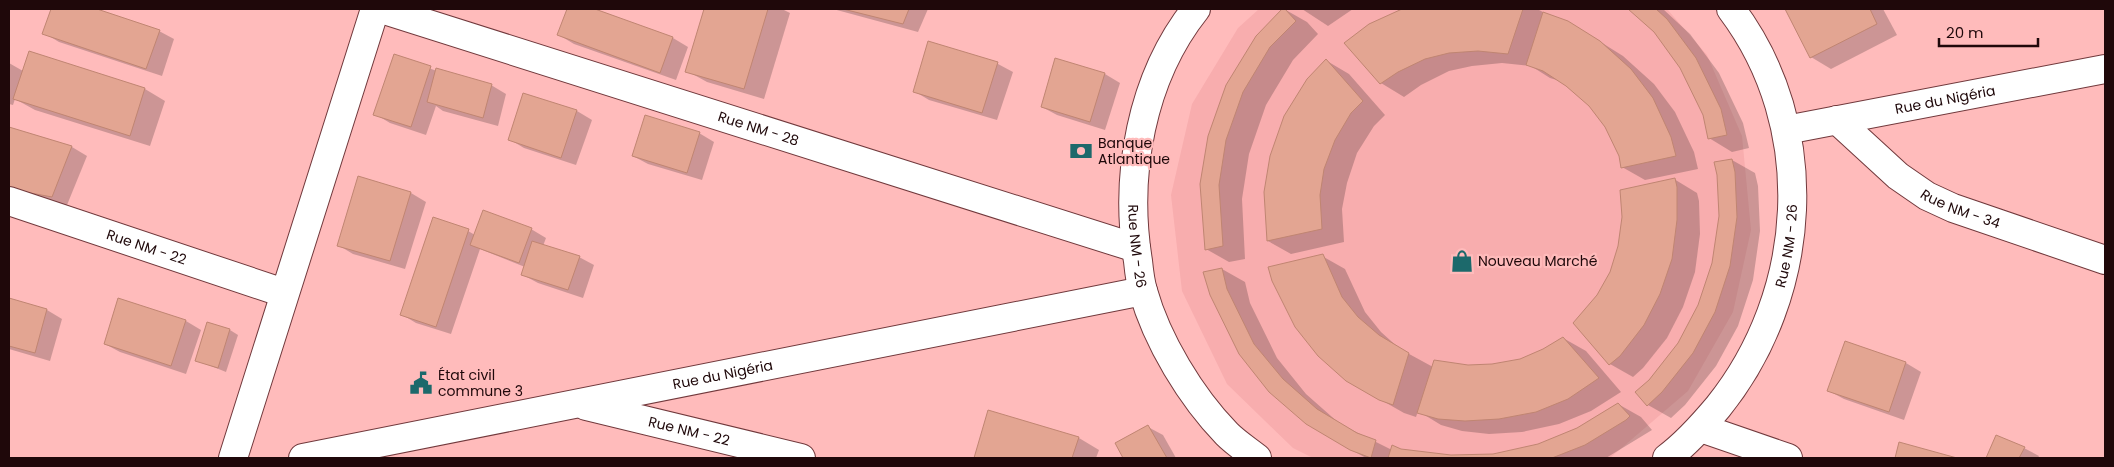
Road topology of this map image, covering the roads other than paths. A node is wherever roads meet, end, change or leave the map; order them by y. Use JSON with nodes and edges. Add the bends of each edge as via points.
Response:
{"nodes":[{"id":1,"x":375,"y":9,"type":"edge"},
{"id":2,"x":381,"y":9,"type":"edge"},
{"id":3,"x":1196,"y":9,"type":"edge"},
{"id":4,"x":1731,"y":9,"type":"edge"},
{"id":5,"x":2105,"y":69,"type":"edge"},
{"id":6,"x":1837,"y":120,"type":"junction"},
{"id":7,"x":1786,"y":130,"type":"junction"},
{"id":8,"x":9,"y":201,"type":"edge"},
{"id":9,"x":1136,"y":248,"type":"junction"},
{"id":10,"x":2105,"y":260,"type":"edge"},
{"id":11,"x":1143,"y":291,"type":"junction"},
{"id":12,"x":284,"y":293,"type":"junction"},
{"id":13,"x":577,"y":404,"type":"junction"},
{"id":14,"x":1701,"y":428,"type":"junction"},
{"id":15,"x":1676,"y":456,"type":"edge"},
{"id":16,"x":233,"y":458,"type":"edge"},
{"id":17,"x":303,"y":458,"type":"edge"},
{"id":18,"x":801,"y":458,"type":"edge"},
{"id":19,"x":1257,"y":458,"type":"edge"},
{"id":20,"x":1788,"y":458,"type":"edge"}],
"edges":[{"from":1,"to":12,"type":"street"},
{"from":2,"to":9,"type":"street","name":"Rue NM - 28"},
{"from":3,"to":9,"type":"street","name":"Rue NM - 26","via":[[1172,47],[1154,85],[1142,124],[1134,166]]},
{"from":4,"to":7,"type":"street","name":"Rue NM - 26","via":[[1759,54]]},
{"from":5,"to":6,"type":"street","name":"Rue du Nigéria"},
{"from":6,"to":7,"type":"street","name":"Rue du Nigéria"},
{"from":6,"to":10,"type":"street","name":"Rue NM - 34","via":[[1898,176],[1927,196]]},
{"from":7,"to":14,"type":"street","name":"Rue NM - 26","via":[[1792,183],[1791,237],[1780,289],[1762,340],[1735,386]]},
{"from":8,"to":12,"type":"street","name":"Rue NM - 22"},
{"from":9,"to":11,"type":"street","name":"Rue NM - 26"},
{"from":11,"to":13,"type":"street","name":"Rue du Nigéria"},
{"from":11,"to":19,"type":"street","name":"Rue NM - 26","via":[[1159,333],[1189,387],[1228,434]]},
{"from":12,"to":16,"type":"street"},
{"from":13,"to":17,"type":"street","name":"Rue du Nigéria"},
{"from":13,"to":18,"type":"street","name":"Rue NM - 22"},
{"from":14,"to":15,"type":"street","name":"Rue NM - 26"},
{"from":14,"to":20,"type":"street"}]}
